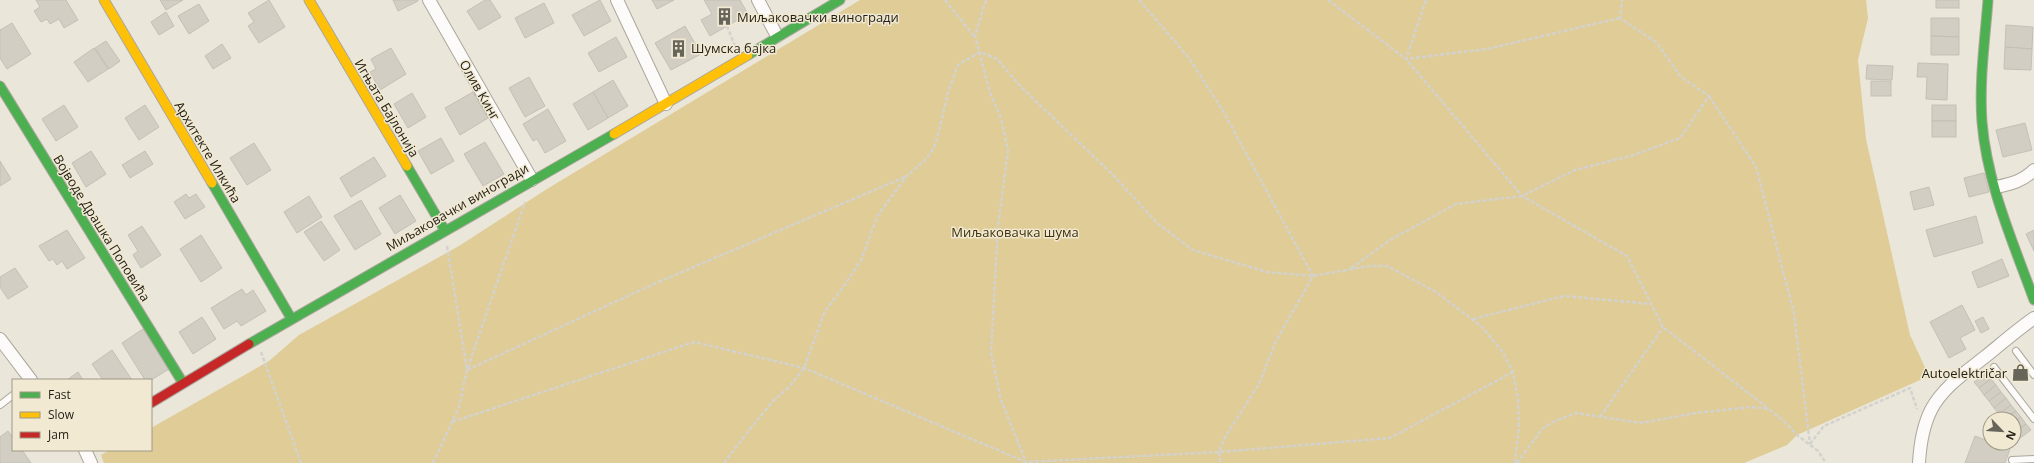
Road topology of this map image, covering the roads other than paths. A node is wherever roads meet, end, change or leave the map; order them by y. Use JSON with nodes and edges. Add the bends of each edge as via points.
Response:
{"nodes":[{"id":1,"x":104,"y":0,"type":"edge"},
{"id":2,"x":309,"y":0,"type":"edge"},
{"id":3,"x":428,"y":0,"type":"edge"},
{"id":4,"x":618,"y":0,"type":"edge"},
{"id":5,"x":758,"y":0,"type":"edge"},
{"id":6,"x":840,"y":0,"type":"edge"},
{"id":7,"x":1988,"y":0,"type":"edge"},
{"id":8,"x":777,"y":36,"type":"junction"},
{"id":9,"x":0,"y":86,"type":"edge"},
{"id":10,"x":666,"y":104,"type":"junction"},
{"id":11,"x":2034,"y":170,"type":"edge"},
{"id":12,"x":532,"y":180,"type":"junction"},
{"id":13,"x":1996,"y":187,"type":"junction"},
{"id":14,"x":444,"y":229,"type":"junction"},
{"id":15,"x":2034,"y":300,"type":"edge"},
{"id":16,"x":291,"y":318,"type":"junction"},
{"id":17,"x":2034,"y":318,"type":"edge"},
{"id":18,"x":0,"y":339,"type":"edge"},
{"id":19,"x":2016,"y":351,"type":"dead end"},
{"id":20,"x":1994,"y":367,"type":"dead end"},
{"id":21,"x":2034,"y":375,"type":"edge"},
{"id":22,"x":30,"y":379,"type":"edge"},
{"id":23,"x":183,"y":383,"type":"junction"},
{"id":24,"x":12,"y":396,"type":"edge"},
{"id":25,"x":152,"y":402,"type":"edge"},
{"id":26,"x":0,"y":405,"type":"edge"},
{"id":27,"x":2034,"y":419,"type":"edge"},
{"id":28,"x":85,"y":451,"type":"edge"},
{"id":29,"x":2034,"y":459,"type":"edge"},
{"id":30,"x":2012,"y":460,"type":"dead end"},
{"id":31,"x":91,"y":463,"type":"edge"},
{"id":32,"x":1919,"y":463,"type":"edge"}],
"edges":[{"from":1,"to":16,"type":"street","name":"Архитекте Илкића"},
{"from":2,"to":14,"type":"street","name":"Игњата Бајлонија"},
{"from":3,"to":12,"type":"street","name":"Олив Кинг"},
{"from":4,"to":10,"type":"street"},
{"from":5,"to":8,"type":"street"},
{"from":6,"to":8,"type":"street","name":"Миљаковачки виногради"},
{"from":7,"to":13,"type":"street","via":[[1982,120]]},
{"from":8,"to":10,"type":"street","name":"Миљаковачки виногради"},
{"from":9,"to":23,"type":"street","name":"Војводе Драшка Поповића"},
{"from":10,"to":12,"type":"street","name":"Миљаковачки виногради"},
{"from":11,"to":13,"type":"street","via":[[2026,178]]},
{"from":12,"to":14,"type":"street","name":"Миљаковачки виногради"},
{"from":13,"to":15,"type":"street"},
{"from":14,"to":16,"type":"street","name":"Миљаковачки виногради"},
{"from":16,"to":23,"type":"street","name":"Миљаковачки виногради"},
{"from":17,"to":32,"type":"street","via":[[1950,385],[1931,410],[1924,427]]},
{"from":18,"to":22,"type":"street"},
{"from":19,"to":21,"type":"lane"},
{"from":20,"to":27,"type":"lane"},
{"from":23,"to":25,"type":"street","name":"Миљаковачки виногради"},
{"from":24,"to":26,"type":"lane"},
{"from":28,"to":31,"type":"street"},
{"from":29,"to":30,"type":"lane"}]}
